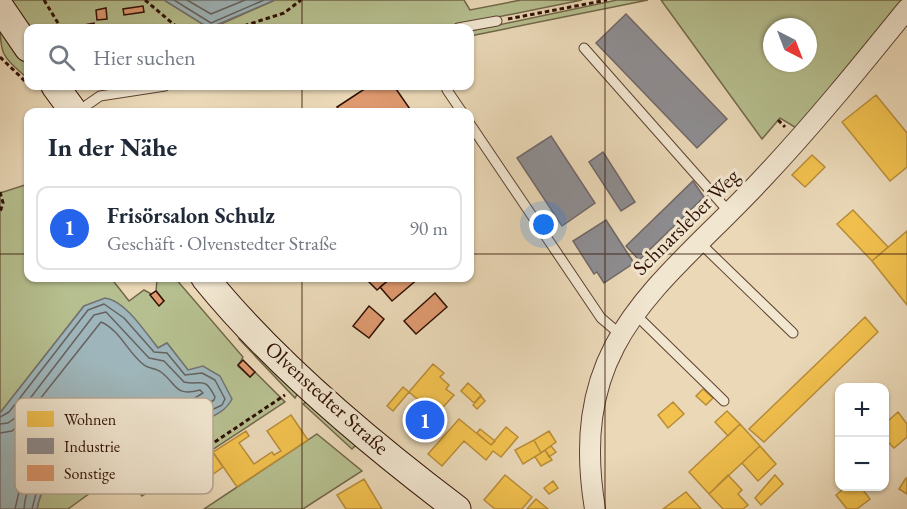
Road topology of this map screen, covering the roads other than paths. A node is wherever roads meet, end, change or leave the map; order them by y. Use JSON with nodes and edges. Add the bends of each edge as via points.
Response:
{"nodes":[{"id":1,"x":0,"y":7,"type":"edge"},
{"id":2,"x":907,"y":9,"type":"edge"},
{"id":3,"x":497,"y":21,"type":"road end"},
{"id":4,"x":474,"y":25,"type":"edge"},
{"id":5,"x":24,"y":42,"type":"edge"},
{"id":6,"x":584,"y":48,"type":"dead end"},
{"id":7,"x":58,"y":90,"type":"edge"},
{"id":8,"x":139,"y":90,"type":"edge"},
{"id":9,"x":447,"y":90,"type":"dead end"},
{"id":10,"x":73,"y":108,"type":"edge"},
{"id":11,"x":82,"y":108,"type":"edge"},
{"id":12,"x":459,"y":108,"type":"edge"},
{"id":13,"x":474,"y":130,"type":"edge"},
{"id":14,"x":729,"y":212,"type":"junction"},
{"id":15,"x":699,"y":242,"type":"junction"},
{"id":16,"x":209,"y":282,"type":"edge"},
{"id":17,"x":633,"y":313,"type":"junction"},
{"id":18,"x":793,"y":333,"type":"dead end"},
{"id":19,"x":621,"y":335,"type":"junction"},
{"id":20,"x":724,"y":401,"type":"dead end"},
{"id":21,"x":457,"y":509,"type":"edge"},
{"id":22,"x":595,"y":509,"type":"edge"}],
"edges":[{"from":1,"to":5,"type":"main road"},
{"from":2,"to":14,"type":"street","name":"Schnarsleber Weg","via":[[813,123]]},
{"from":3,"to":4,"type":"lane"},
{"from":6,"to":14,"type":"lane"},
{"from":7,"to":10,"type":"main road"},
{"from":8,"to":11,"type":"lane","via":[[100,96]]},
{"from":9,"to":12,"type":"lane"},
{"from":13,"to":19,"type":"lane","via":[[601,318]]},
{"from":14,"to":15,"type":"street","name":"Schnarsleber Weg"},
{"from":15,"to":17,"type":"street","name":"Schnarsleber Weg"},
{"from":15,"to":18,"type":"lane"},
{"from":16,"to":21,"type":"main road","name":"Olvenstedter Straße","via":[[274,353]]},
{"from":17,"to":19,"type":"street","name":"Schnarsleber Weg"},
{"from":17,"to":20,"type":"lane"},
{"from":19,"to":22,"type":"street","name":"Schnarsleber Weg","via":[[598,386],[590,424],[588,458]]}]}
